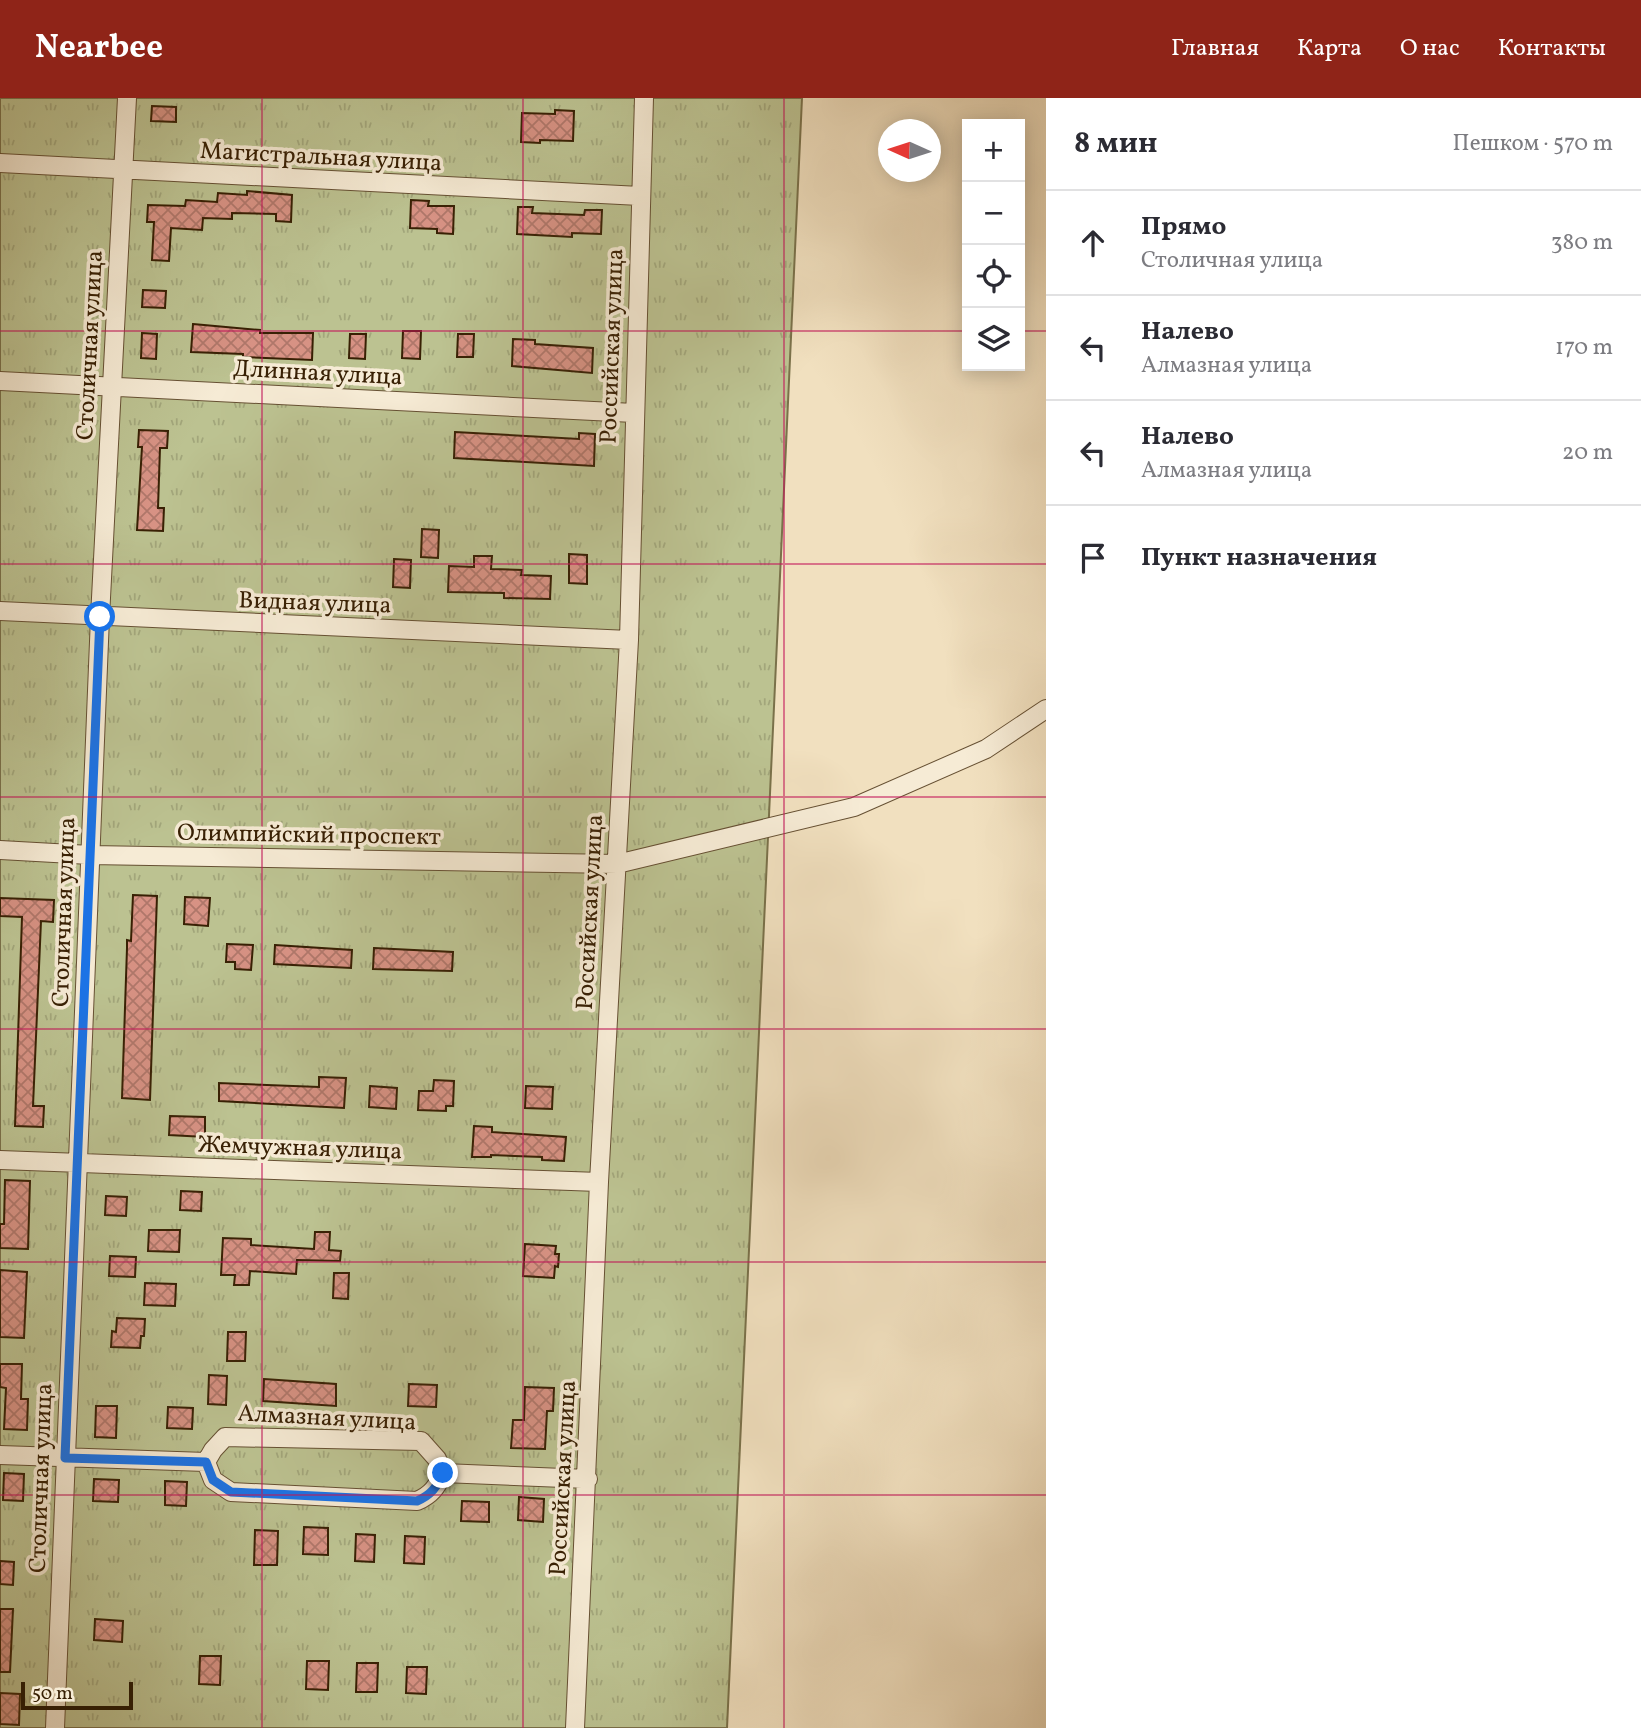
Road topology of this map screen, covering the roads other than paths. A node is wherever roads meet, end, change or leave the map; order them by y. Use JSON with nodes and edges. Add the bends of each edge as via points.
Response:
{"nodes":[{"id":1,"x":127,"y":98,"type":"edge"},
{"id":2,"x":644,"y":98,"type":"edge"},
{"id":3,"x":0,"y":163,"type":"edge"},
{"id":4,"x":124,"y":171,"type":"junction"},
{"id":5,"x":640,"y":196,"type":"junction"},
{"id":6,"x":0,"y":381,"type":"edge"},
{"id":7,"x":110,"y":386,"type":"junction"},
{"id":8,"x":634,"y":413,"type":"junction"},
{"id":9,"x":0,"y":611,"type":"edge"},
{"id":10,"x":100,"y":617,"type":"junction"},
{"id":11,"x":629,"y":640,"type":"junction"},
{"id":12,"x":1046,"y":709,"type":"edge"},
{"id":13,"x":0,"y":850,"type":"edge"},
{"id":14,"x":90,"y":855,"type":"junction"},
{"id":15,"x":617,"y":864,"type":"junction"},
{"id":16,"x":0,"y":1160,"type":"edge"},
{"id":17,"x":77,"y":1164,"type":"junction"},
{"id":18,"x":599,"y":1182,"type":"junction"},
{"id":19,"x":0,"y":1455,"type":"edge"},
{"id":20,"x":65,"y":1458,"type":"junction"},
{"id":21,"x":206,"y":1462,"type":"junction"},
{"id":22,"x":443,"y":1473,"type":"junction"},
{"id":23,"x":587,"y":1479,"type":"junction"},
{"id":24,"x":55,"y":1728,"type":"edge"},
{"id":25,"x":575,"y":1728,"type":"edge"}],
"edges":[{"from":1,"to":4,"type":"street","name":"Столичная улица"},
{"from":2,"to":5,"type":"street","name":"Российская улица"},
{"from":3,"to":4,"type":"street","name":"Магистральная улица"},
{"from":4,"to":5,"type":"street","name":"Магистральная улица"},
{"from":4,"to":7,"type":"street","name":"Столичная улица"},
{"from":5,"to":8,"type":"street","name":"Российская улица"},
{"from":6,"to":7,"type":"street","name":"Длинная улица"},
{"from":7,"to":8,"type":"street","name":"Длинная улица"},
{"from":7,"to":10,"type":"street","name":"Столичная улица"},
{"from":8,"to":11,"type":"street","name":"Российская улица"},
{"from":9,"to":10,"type":"street","name":"Видная улица"},
{"from":10,"to":11,"type":"street","name":"Видная улица"},
{"from":10,"to":14,"type":"street","name":"Столичная улица"},
{"from":11,"to":15,"type":"street","name":"Российская улица"},
{"from":12,"to":15,"type":"street","name":"Олимпийский проспект","via":[[986,748],[854,807]]},
{"from":13,"to":14,"type":"street","name":"Олимпийский проспект"},
{"from":14,"to":15,"type":"street","name":"Олимпийский проспект"},
{"from":14,"to":17,"type":"street","name":"Столичная улица"},
{"from":15,"to":18,"type":"street","name":"Российская улица"},
{"from":16,"to":17,"type":"street","name":"Жемчужная улица"},
{"from":17,"to":18,"type":"street","name":"Жемчужная улица"},
{"from":17,"to":20,"type":"street","name":"Столичная улица"},
{"from":18,"to":23,"type":"street","name":"Российская улица"},
{"from":19,"to":20,"type":"street"},
{"from":20,"to":21,"type":"street"},
{"from":20,"to":24,"type":"street","name":"Столичная улица"},
{"from":21,"to":22,"type":"street","via":[[213,1480],[231,1492],[390,1500],[417,1501],[428,1496]]},
{"from":21,"to":22,"type":"street","name":"Алмазная улица","via":[[225,1437],[421,1441],[438,1459]]},
{"from":22,"to":23,"type":"street"},
{"from":23,"to":25,"type":"street","name":"Российская улица"}]}
